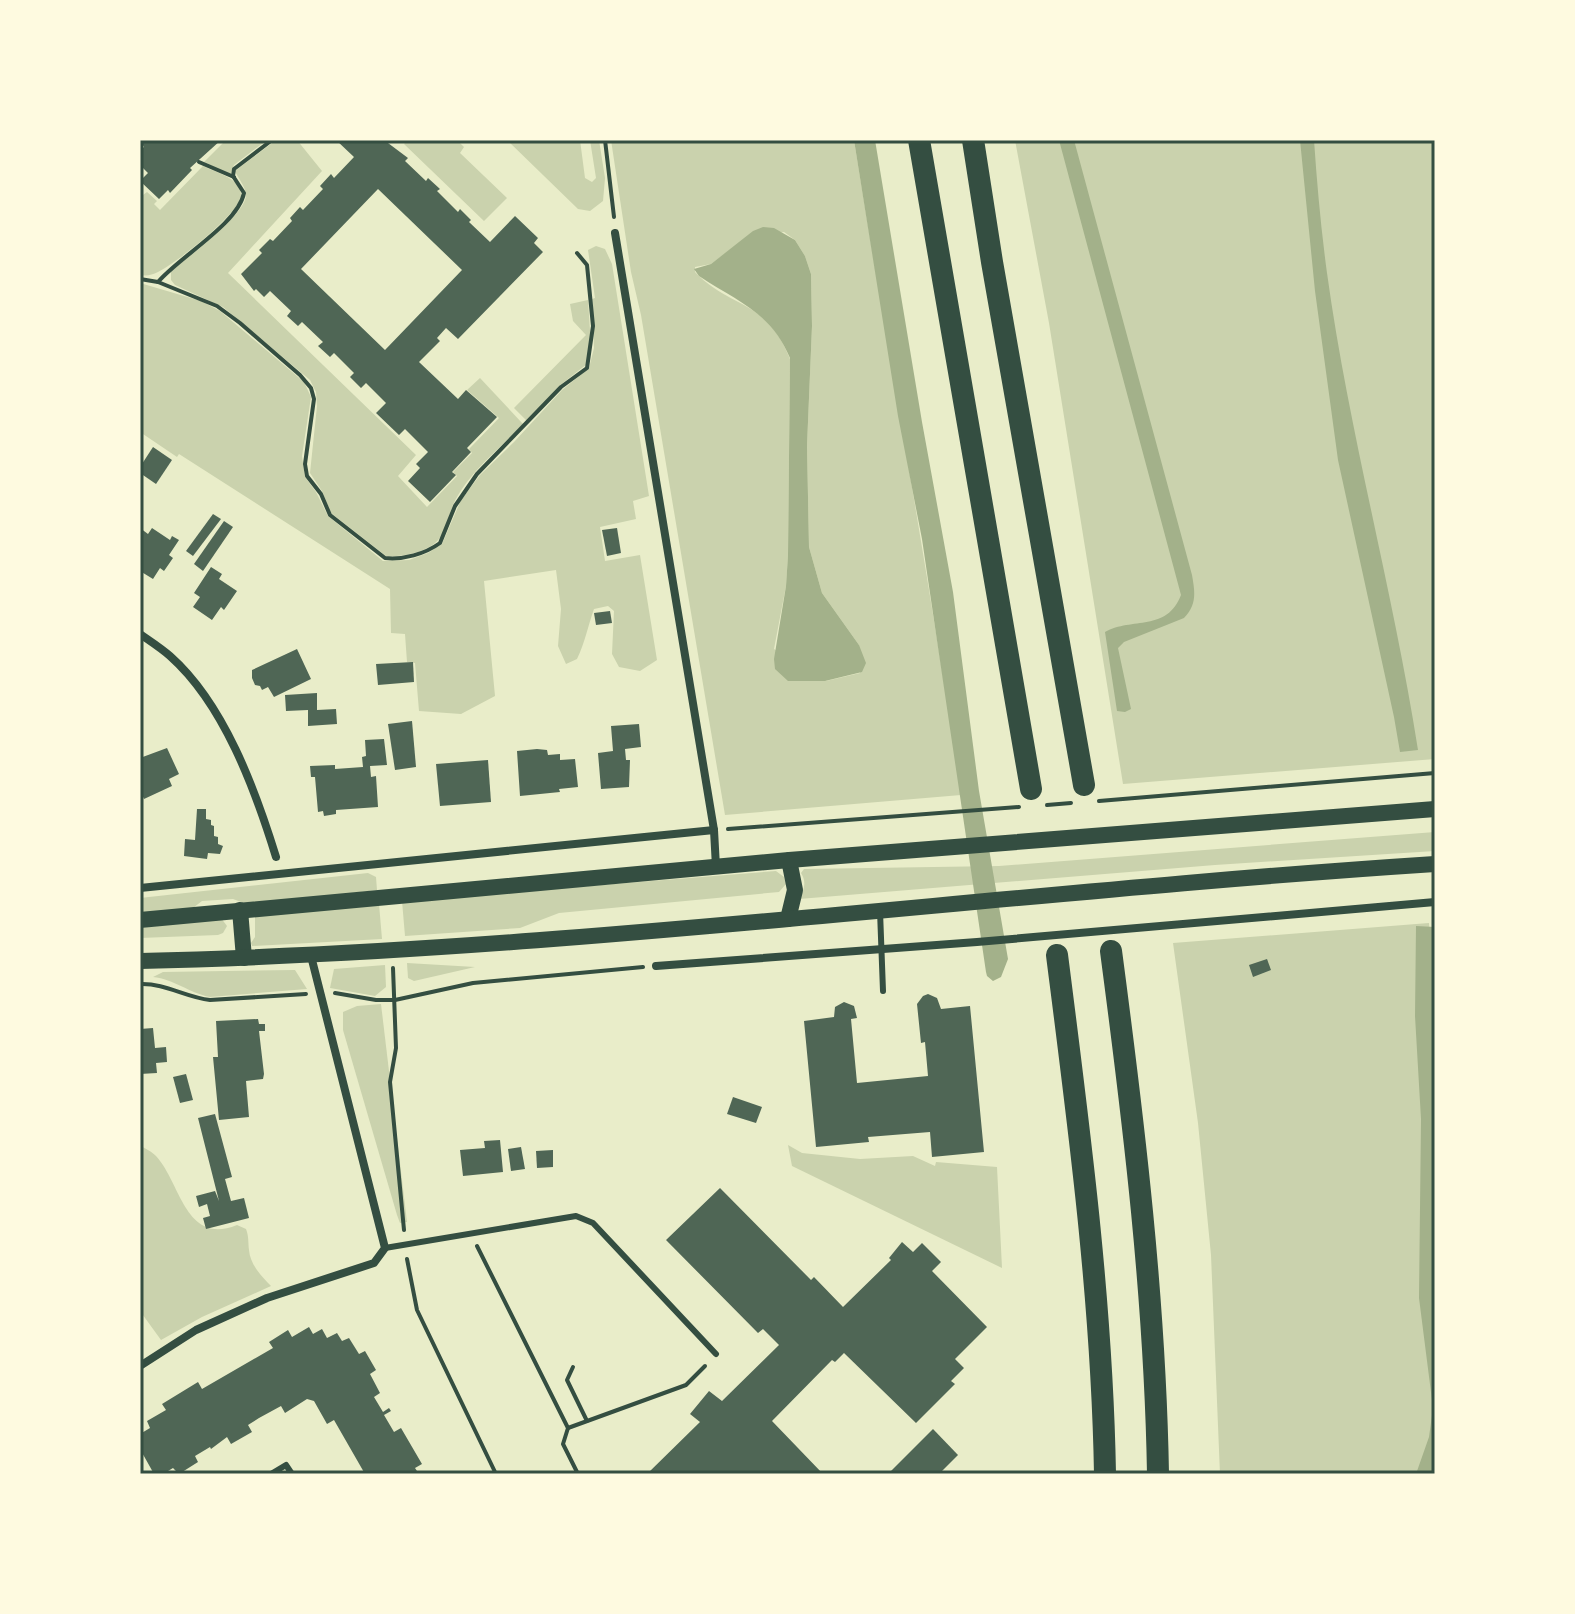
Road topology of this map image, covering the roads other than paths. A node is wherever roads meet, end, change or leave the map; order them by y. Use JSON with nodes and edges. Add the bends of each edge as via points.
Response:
{"nodes":[{"id":1,"x":919,"y":140,"type":"edge"},
{"id":2,"x":973,"y":140,"type":"edge"},
{"id":3,"x":615,"y":233,"type":"road end"},
{"id":4,"x":140,"y":634,"type":"edge"},
{"id":5,"x":1084,"y":785,"type":"dead end"},
{"id":6,"x":1031,"y":789,"type":"dead end"},
{"id":7,"x":1435,"y":809,"type":"edge"},
{"id":8,"x":714,"y":830,"type":"junction"},
{"id":9,"x":276,"y":857,"type":"dead end"},
{"id":10,"x":789,"y":860,"type":"junction"},
{"id":11,"x":1435,"y":864,"type":"edge"},
{"id":12,"x":716,"y":867,"type":"junction"},
{"id":13,"x":140,"y":888,"type":"edge"},
{"id":14,"x":1435,"y":902,"type":"edge"},
{"id":15,"x":240,"y":910,"type":"junction"},
{"id":16,"x":880,"y":911,"type":"junction"},
{"id":17,"x":788,"y":919,"type":"junction"},
{"id":18,"x":140,"y":920,"type":"edge"},
{"id":19,"x":880,"y":949,"type":"junction"},
{"id":20,"x":1111,"y":951,"type":"dead end"},
{"id":21,"x":1057,"y":955,"type":"dead end"},
{"id":22,"x":311,"y":956,"type":"junction"},
{"id":23,"x":244,"y":958,"type":"junction"},
{"id":24,"x":140,"y":961,"type":"edge"},
{"id":25,"x":656,"y":966,"type":"road end"},
{"id":26,"x":883,"y":991,"type":"dead end"},
{"id":27,"x":383,"y":1253,"type":"junction"},
{"id":28,"x":716,"y":1354,"type":"road end"},
{"id":29,"x":140,"y":1366,"type":"edge"},
{"id":30,"x":271,"y":1474,"type":"edge"},
{"id":31,"x":292,"y":1474,"type":"edge"},
{"id":32,"x":1105,"y":1474,"type":"edge"},
{"id":33,"x":1158,"y":1474,"type":"edge"}],
"edges":[{"from":1,"to":6,"type":"highway"},
{"from":2,"to":5,"type":"highway"},
{"from":3,"to":8,"type":"street"},
{"from":4,"to":9,"type":"street","via":[[171,657],[223,725]]},
{"from":7,"to":10,"type":"main road"},
{"from":8,"to":12,"type":"street"},
{"from":8,"to":13,"type":"street"},
{"from":10,"to":12,"type":"main road"},
{"from":10,"to":17,"type":"main road","via":[[795,890]]},
{"from":11,"to":16,"type":"main road"},
{"from":12,"to":15,"type":"main road"},
{"from":14,"to":19,"type":"street"},
{"from":15,"to":18,"type":"main road"},
{"from":15,"to":23,"type":"main road"},
{"from":16,"to":17,"type":"main road"},
{"from":16,"to":19,"type":"lane"},
{"from":17,"to":22,"type":"main road"},
{"from":19,"to":25,"type":"street"},
{"from":19,"to":26,"type":"lane"},
{"from":20,"to":33,"type":"highway","via":[[1140,1171]]},
{"from":21,"to":32,"type":"highway","via":[[1088,1194]]},
{"from":22,"to":23,"type":"main road"},
{"from":22,"to":27,"type":"street","via":[[382,1228]]},
{"from":23,"to":24,"type":"main road"},
{"from":27,"to":28,"type":"lane","via":[[576,1216],[593,1223]]},
{"from":27,"to":29,"type":"street","via":[[363,1268],[267,1298],[196,1330]]},
{"from":30,"to":31,"type":"lane","via":[[286,1465]]}]}
